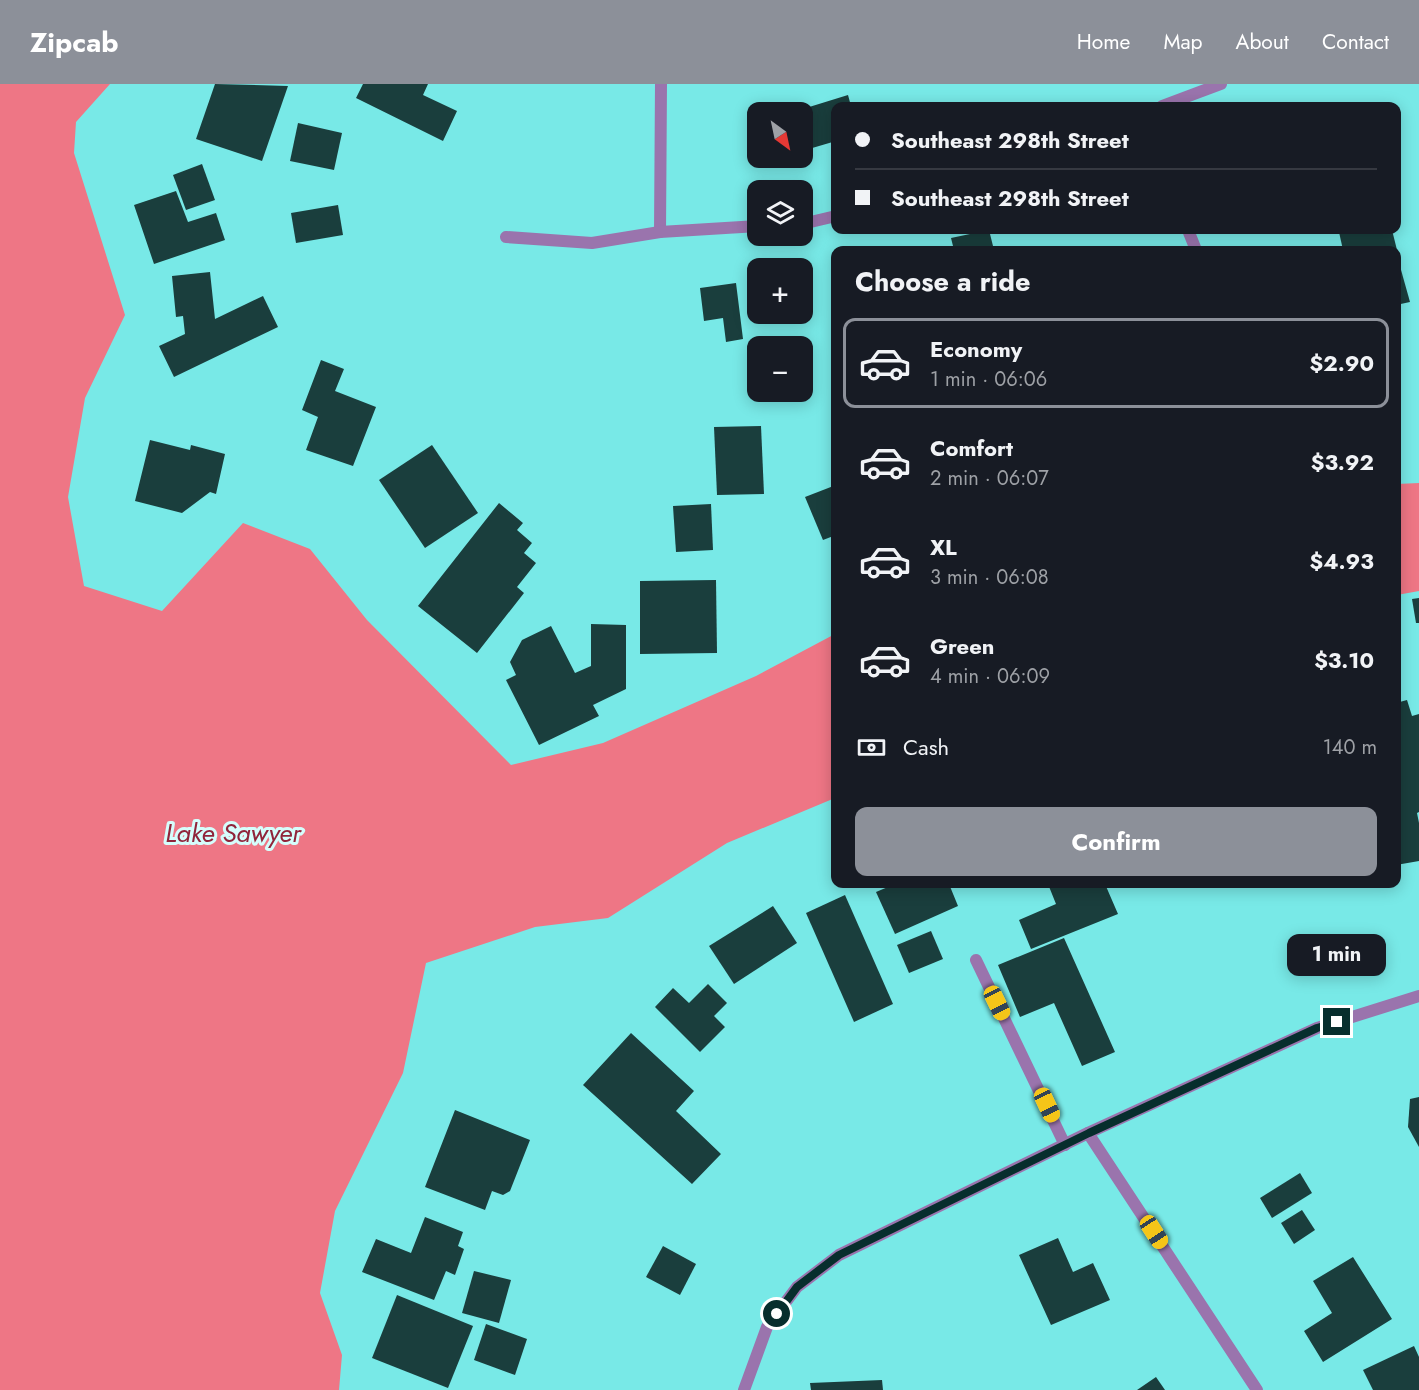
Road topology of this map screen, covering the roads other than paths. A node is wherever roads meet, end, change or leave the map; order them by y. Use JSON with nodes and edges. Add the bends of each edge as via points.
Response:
{"nodes":[{"id":1,"x":660,"y":84,"type":"edge"},
{"id":2,"x":1221,"y":84,"type":"edge"},
{"id":3,"x":1173,"y":102,"type":"edge"},
{"id":4,"x":831,"y":217,"type":"edge"},
{"id":5,"x":813,"y":221,"type":"edge"},
{"id":6,"x":747,"y":227,"type":"edge"},
{"id":7,"x":660,"y":232,"type":"junction"},
{"id":8,"x":506,"y":237,"type":"dead end"},
{"id":9,"x":976,"y":960,"type":"dead end"},
{"id":10,"x":1419,"y":996,"type":"edge"},
{"id":11,"x":1089,"y":1133,"type":"junction"},
{"id":12,"x":1065,"y":1145,"type":"junction"},
{"id":13,"x":744,"y":1390,"type":"edge"},
{"id":14,"x":1257,"y":1390,"type":"edge"}],
"edges":[{"from":1,"to":7,"type":"street"},
{"from":2,"to":3,"type":"street"},
{"from":4,"to":5,"type":"street"},
{"from":6,"to":7,"type":"street"},
{"from":7,"to":8,"type":"street","via":[[592,243]]},
{"from":9,"to":12,"type":"street"},
{"from":10,"to":11,"type":"street","via":[[1317,1028]]},
{"from":11,"to":12,"type":"street"},
{"from":11,"to":14,"type":"street"},
{"from":12,"to":13,"type":"street","via":[[839,1255],[797,1287],[766,1327]]}]}
